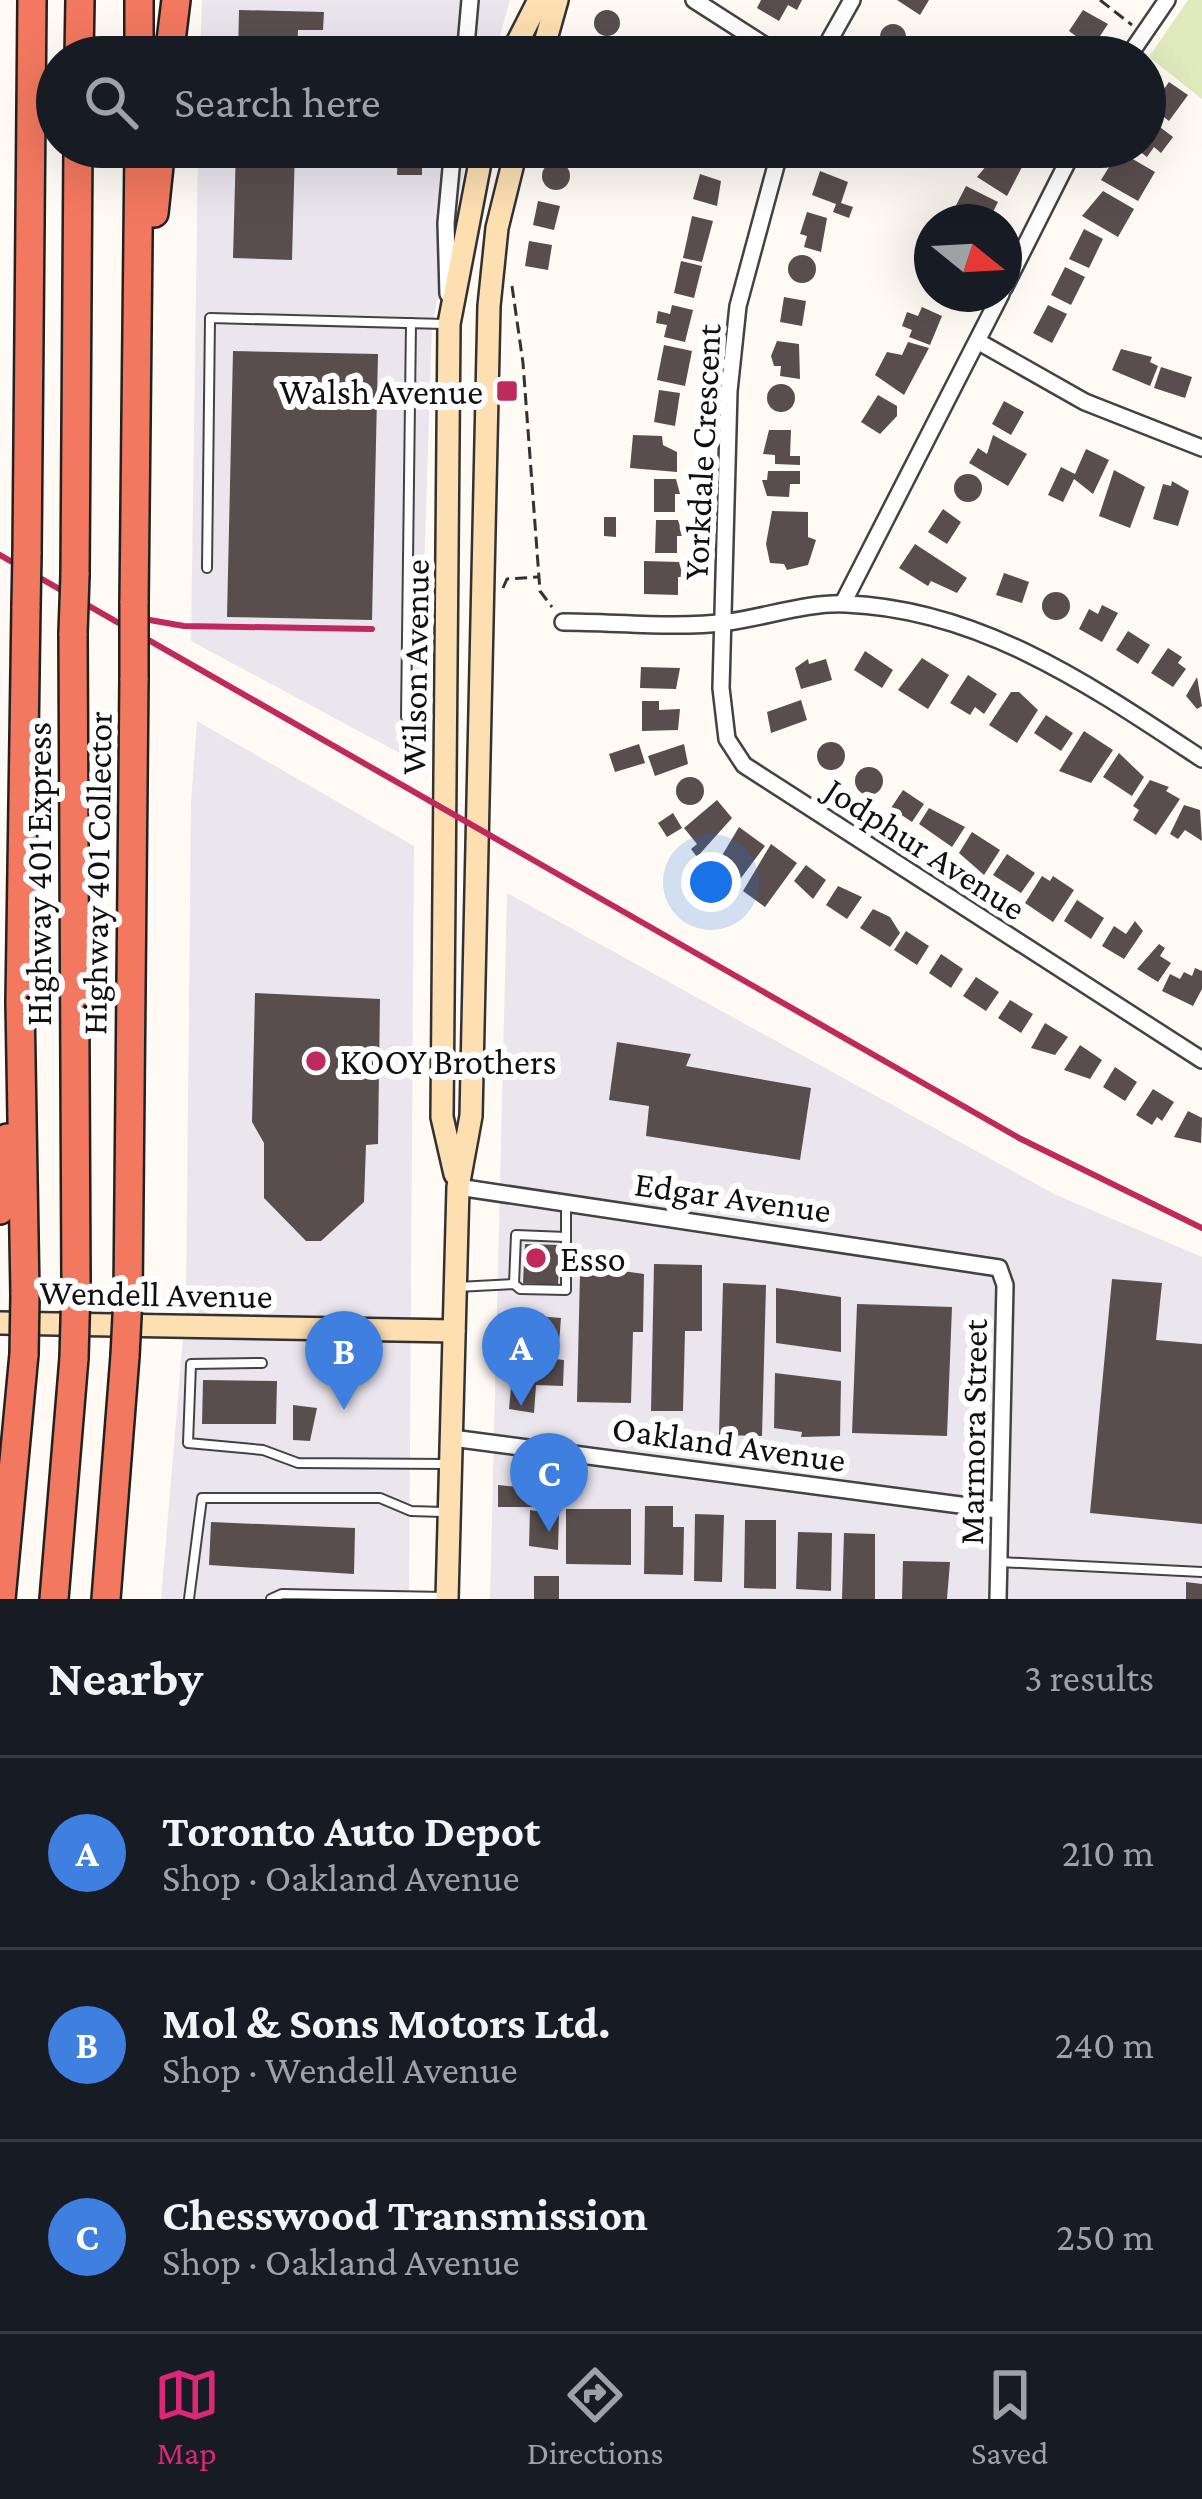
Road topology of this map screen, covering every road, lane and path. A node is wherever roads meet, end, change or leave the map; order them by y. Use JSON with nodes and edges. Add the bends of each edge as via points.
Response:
{"nodes":[{"id":1,"x":32,"y":0,"type":"edge"},
{"id":2,"x":80,"y":0,"type":"edge"},
{"id":3,"x":139,"y":0,"type":"edge"},
{"id":4,"x":176,"y":0,"type":"edge"},
{"id":5,"x":470,"y":0,"type":"edge"},
{"id":6,"x":539,"y":0,"type":"edge"},
{"id":7,"x":557,"y":0,"type":"edge"},
{"id":8,"x":694,"y":0,"type":"edge"},
{"id":9,"x":852,"y":0,"type":"edge"},
{"id":10,"x":1100,"y":0,"type":"edge"},
{"id":11,"x":1167,"y":0,"type":"edge"},
{"id":12,"x":1142,"y":34,"type":"joint"},
{"id":13,"x":80,"y":36,"type":"edge"},
{"id":14,"x":139,"y":36,"type":"edge"},
{"id":15,"x":172,"y":36,"type":"edge"},
{"id":16,"x":467,"y":36,"type":"edge"},
{"id":17,"x":521,"y":36,"type":"edge"},
{"id":18,"x":547,"y":36,"type":"edge"},
{"id":19,"x":750,"y":36,"type":"edge"},
{"id":20,"x":832,"y":36,"type":"edge"},
{"id":21,"x":78,"y":168,"type":"edge"},
{"id":22,"x":139,"y":168,"type":"edge"},
{"id":23,"x":158,"y":168,"type":"edge"},
{"id":24,"x":451,"y":168,"type":"edge"},
{"id":25,"x":479,"y":168,"type":"edge"},
{"id":26,"x":512,"y":168,"type":"edge"},
{"id":27,"x":775,"y":168,"type":"edge"},
{"id":28,"x":1064,"y":168,"type":"edge"},
{"id":29,"x":1022,"y":253,"type":"edge"},
{"id":30,"x":510,"y":279,"type":"dead end"},
{"id":31,"x":993,"y":312,"type":"edge"},
{"id":32,"x":410,"y":323,"type":"junction"},
{"id":33,"x":449,"y":324,"type":"junction"},
{"id":34,"x":979,"y":342,"type":"junction"},
{"id":35,"x":139,"y":372,"type":"junction"},
{"id":36,"x":1202,"y":448,"type":"edge"},
{"id":37,"x":207,"y":568,"type":"dead end"},
{"id":38,"x":540,"y":577,"type":"junction"},
{"id":39,"x":506,"y":588,"type":"dead end"},
{"id":40,"x":843,"y":603,"type":"junction"},
{"id":41,"x":563,"y":622,"type":"joint"},
{"id":42,"x":724,"y":623,"type":"junction"},
{"id":43,"x":406,"y":717,"type":"dead end"},
{"id":44,"x":1202,"y":759,"type":"edge"},
{"id":45,"x":20,"y":1002,"type":"junction"},
{"id":46,"x":1202,"y":1060,"type":"edge"},
{"id":47,"x":458,"y":1186,"type":"junction"},
{"id":48,"x":566,"y":1202,"type":"junction"},
{"id":49,"x":0,"y":1210,"type":"edge"},
{"id":50,"x":566,"y":1237,"type":"junction"},
{"id":51,"x":999,"y":1268,"type":"joint"},
{"id":52,"x":514,"y":1284,"type":"junction"},
{"id":53,"x":455,"y":1287,"type":"junction"},
{"id":54,"x":0,"y":1323,"type":"edge"},
{"id":55,"x":454,"y":1331,"type":"junction"},
{"id":56,"x":262,"y":1364,"type":"dead end"},
{"id":57,"x":452,"y":1438,"type":"junction"},
{"id":58,"x":451,"y":1464,"type":"junction"},
{"id":59,"x":998,"y":1510,"type":"junction"},
{"id":60,"x":449,"y":1512,"type":"junction"},
{"id":61,"x":999,"y":1562,"type":"junction"},
{"id":62,"x":1202,"y":1572,"type":"edge"},
{"id":63,"x":380,"y":1598,"type":"edge"},
{"id":64,"x":447,"y":1598,"type":"edge"},
{"id":65,"x":1,"y":1599,"type":"edge"},
{"id":66,"x":54,"y":1599,"type":"edge"},
{"id":67,"x":106,"y":1599,"type":"edge"},
{"id":68,"x":189,"y":1599,"type":"edge"},
{"id":69,"x":271,"y":1599,"type":"edge"},
{"id":70,"x":998,"y":1599,"type":"edge"}],
"edges":[{"from":1,"to":45,"type":"highway","name":"Highway 401 Express","bridge":true},
{"from":2,"to":13,"type":"highway"},
{"from":3,"to":14,"type":"highway"},
{"from":4,"to":15,"type":"highway"},
{"from":5,"to":16,"type":"street"},
{"from":6,"to":17,"type":"main road"},
{"from":7,"to":18,"type":"main road"},
{"from":8,"to":19,"type":"street"},
{"from":9,"to":20,"type":"street"},
{"from":10,"to":12,"type":"path"},
{"from":11,"to":12,"type":"street"},
{"from":21,"to":66,"type":"highway","name":"Highway 401 Express","bridge":true,"via":[[76,1285]]},
{"from":22,"to":35,"type":"highway","name":"Highway 401 Collector"},
{"from":23,"to":35,"type":"highway"},
{"from":24,"to":33,"type":"street","name":"Wilson Avenue"},
{"from":25,"to":33,"type":"main road"},
{"from":26,"to":47,"type":"main road","name":"Wilson Avenue","via":[[489,306],[472,1116]]},
{"from":27,"to":42,"type":"street","name":"Yorkdale Crescent","via":[[736,325]]},
{"from":28,"to":29,"type":"street"},
{"from":30,"to":38,"type":"path"},
{"from":31,"to":34,"type":"street"},
{"from":32,"to":33,"type":"lane"},
{"from":32,"to":37,"type":"lane","via":[[209,318]]},
{"from":32,"to":43,"type":"lane"},
{"from":33,"to":47,"type":"main road","name":"Wilson Avenue","via":[[442,1117]]},
{"from":34,"to":36,"type":"street","via":[[1084,402]]},
{"from":34,"to":40,"type":"street"},
{"from":35,"to":67,"type":"highway","name":"Highway 401 Collector","bridge":true,"via":[[128,1296]]},
{"from":38,"to":39,"type":"path","via":[[507,579]]},
{"from":38,"to":41,"type":"path","via":[[539,591]]},
{"from":40,"to":42,"type":"street"},
{"from":40,"to":44,"type":"street","via":[[1002,641],[1081,680]]},
{"from":41,"to":42,"type":"street"},
{"from":42,"to":46,"type":"street","name":"Jodphur Avenue","via":[[724,723],[744,765]]},
{"from":45,"to":49,"type":"highway"},
{"from":45,"to":65,"type":"highway","name":"Highway 401 Express","bridge":true,"via":[[24,1354]]},
{"from":47,"to":48,"type":"street","name":"Edgar Avenue"},
{"from":47,"to":53,"type":"main road","name":"Wilson Avenue"},
{"from":48,"to":50,"type":"lane"},
{"from":48,"to":51,"type":"street","name":"Edgar Avenue"},
{"from":50,"to":52,"type":"lane","via":[[516,1235]]},
{"from":50,"to":52,"type":"lane","via":[[566,1290]]},
{"from":51,"to":59,"type":"street","name":"Marmora Street","via":[[1005,1285]]},
{"from":52,"to":53,"type":"lane"},
{"from":53,"to":55,"type":"main road","name":"Wilson Avenue"},
{"from":54,"to":55,"type":"main road","name":"Wendell Avenue"},
{"from":55,"to":57,"type":"main road","name":"Wilson Avenue"},
{"from":56,"to":58,"type":"lane","via":[[191,1364],[188,1443],[263,1450],[298,1463]]},
{"from":57,"to":58,"type":"main road","name":"Wilson Avenue"},
{"from":57,"to":59,"type":"street","name":"Oakland Avenue"},
{"from":58,"to":60,"type":"main road","name":"Wilson Avenue"},
{"from":59,"to":61,"type":"street","name":"Marmora Street"},
{"from":60,"to":64,"type":"main road","name":"Wilson Avenue"},
{"from":60,"to":68,"type":"lane","via":[[411,1511],[380,1498],[212,1495],[197,1507]]},
{"from":61,"to":62,"type":"lane"},
{"from":61,"to":70,"type":"street","name":"Marmora Street"},
{"from":63,"to":64,"type":"lane"},
{"from":63,"to":69,"type":"lane"}]}
